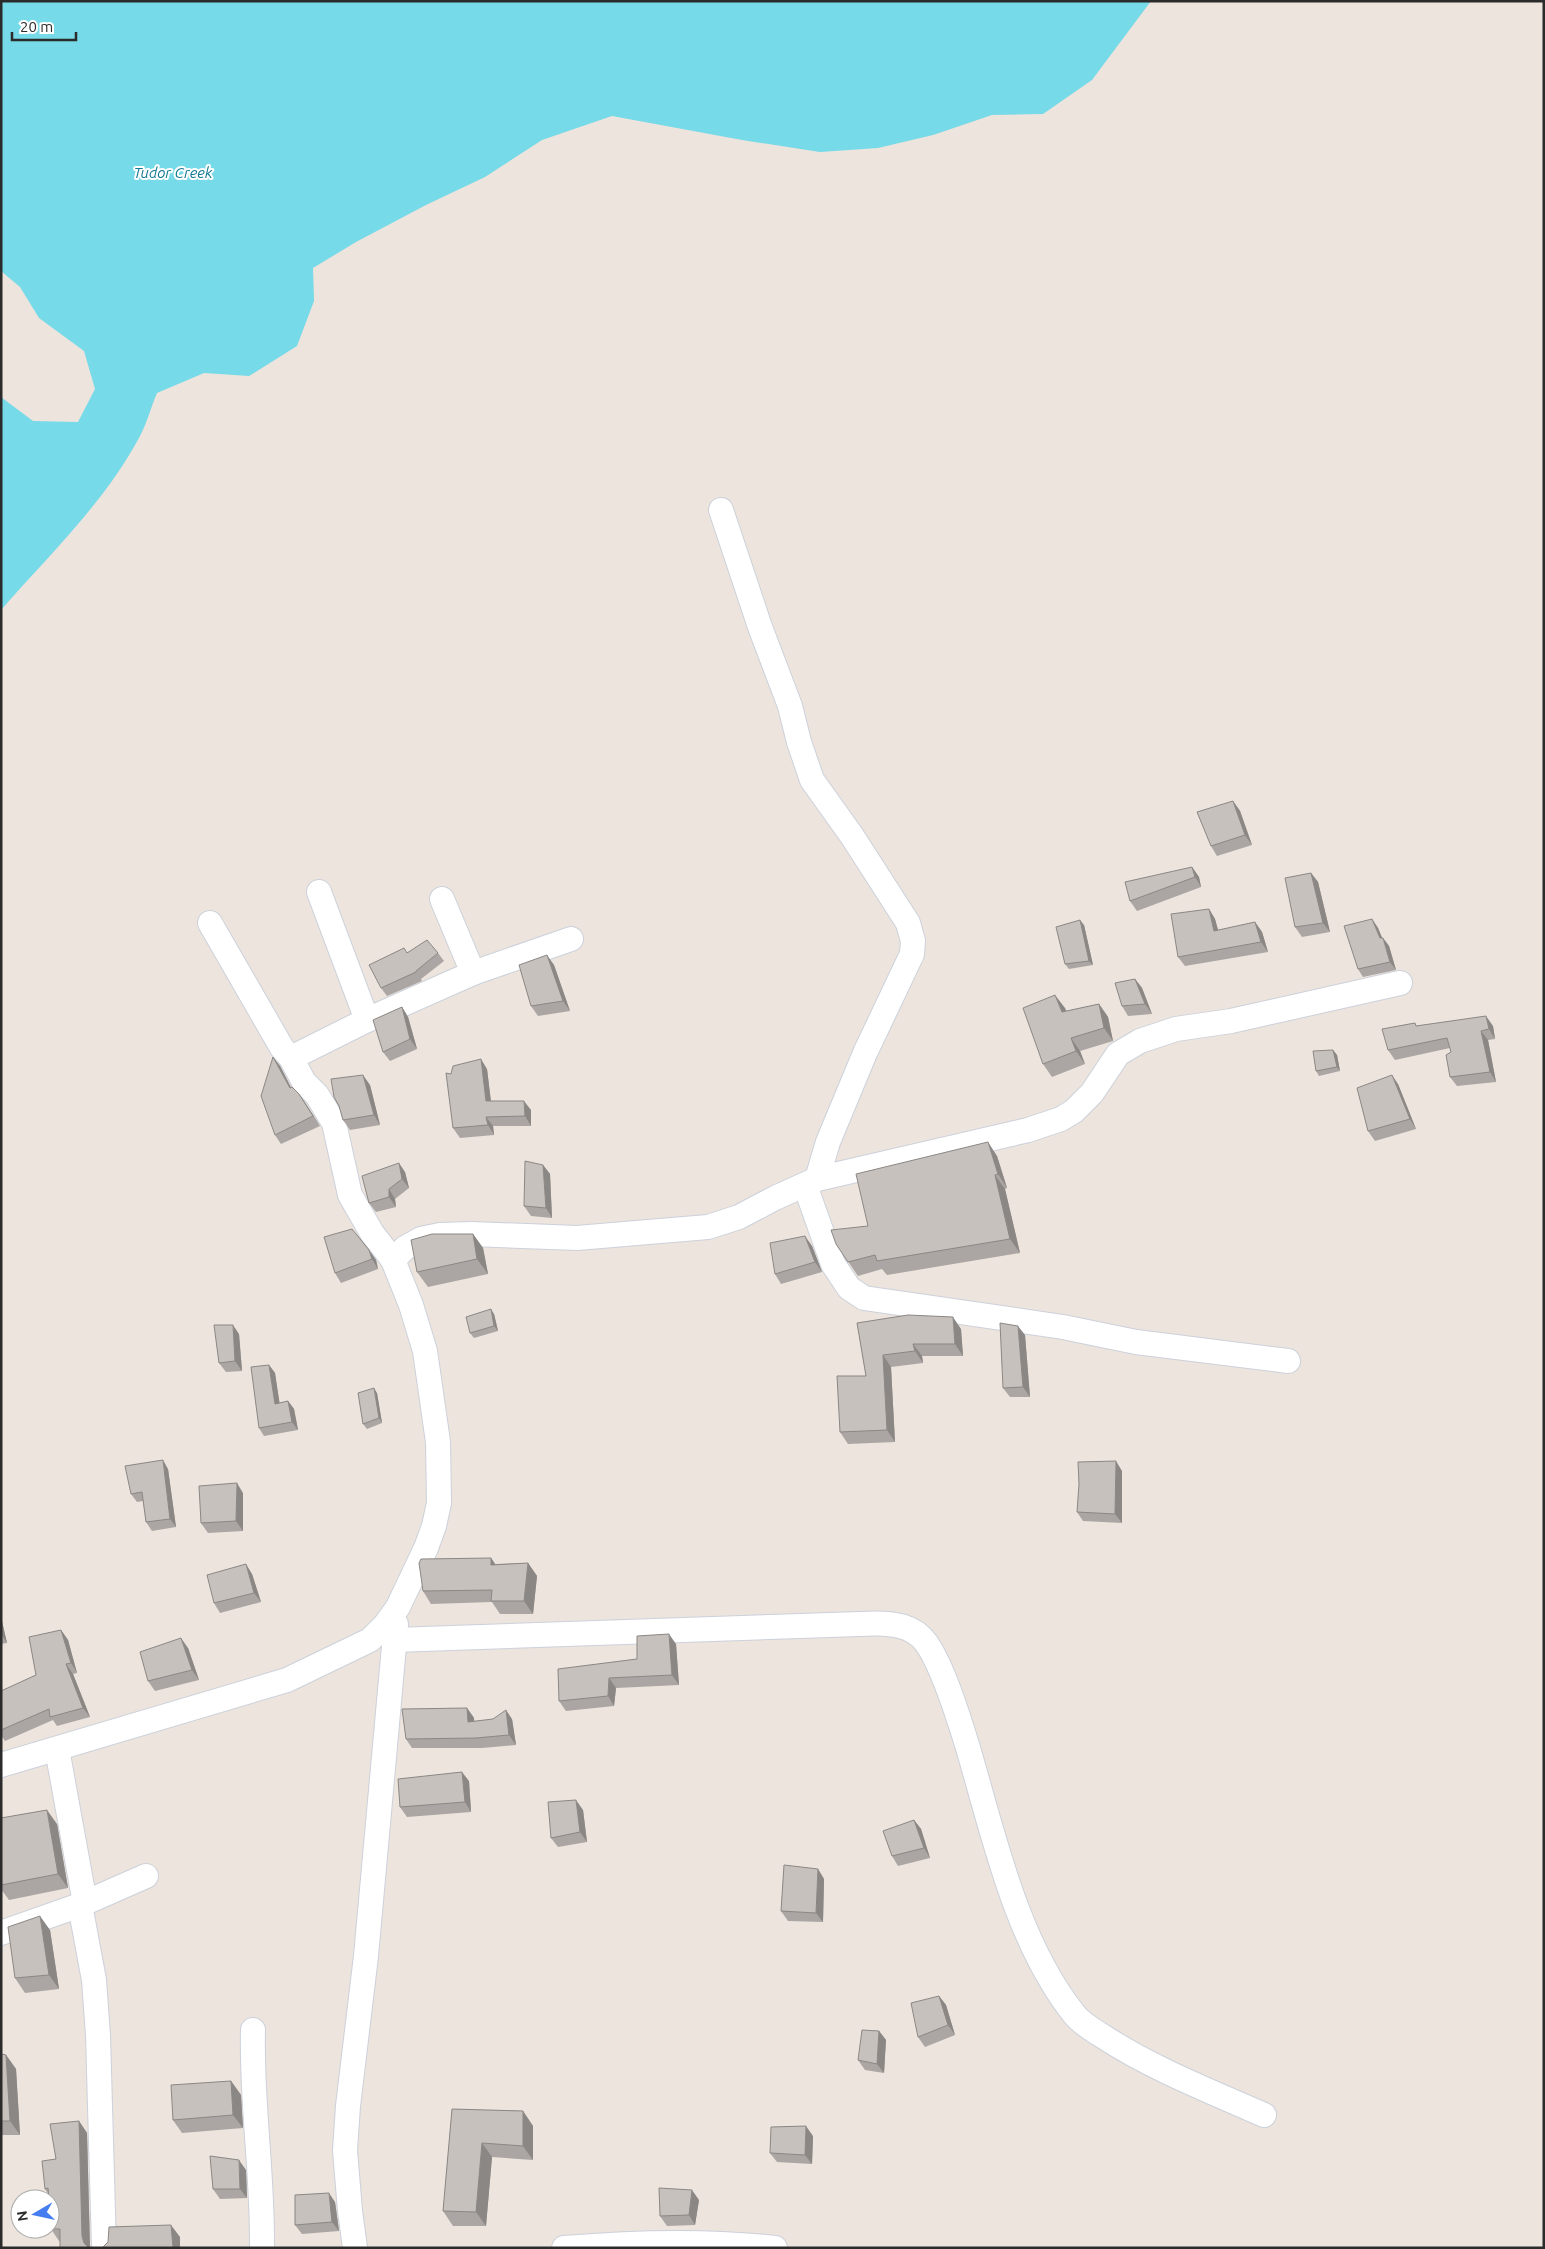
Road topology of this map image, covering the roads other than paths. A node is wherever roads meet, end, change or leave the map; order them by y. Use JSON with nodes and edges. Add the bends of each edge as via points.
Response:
{"nodes":[{"id":1,"x":721,"y":510,"type":"dead end"},
{"id":2,"x":320,"y":892,"type":"dead end"},
{"id":3,"x":442,"y":899,"type":"dead end"},
{"id":4,"x":210,"y":923,"type":"dead end"},
{"id":5,"x":571,"y":939,"type":"dead end"},
{"id":6,"x":473,"y":973,"type":"junction"},
{"id":7,"x":1400,"y":983,"type":"dead end"},
{"id":8,"x":367,"y":1020,"type":"junction"},
{"id":9,"x":291,"y":1058,"type":"junction"},
{"id":10,"x":811,"y":1182,"type":"junction"},
{"id":11,"x":393,"y":1260,"type":"junction"},
{"id":12,"x":1288,"y":1361,"type":"dead end"},
{"id":13,"x":398,"y":1607,"type":"junction"},
{"id":14,"x":394,"y":1640,"type":"junction"},
{"id":15,"x":57,"y":1749,"type":"junction"},
{"id":16,"x":1,"y":1765,"type":"edge"},
{"id":17,"x":146,"y":1876,"type":"dead end"},
{"id":18,"x":83,"y":1904,"type":"junction"},
{"id":19,"x":1,"y":1933,"type":"edge"},
{"id":20,"x":253,"y":2030,"type":"dead end"},
{"id":21,"x":1264,"y":2115,"type":"dead end"},
{"id":22,"x":104,"y":2248,"type":"edge"},
{"id":23,"x":262,"y":2248,"type":"edge"},
{"id":24,"x":355,"y":2248,"type":"edge"},
{"id":25,"x":564,"y":2248,"type":"edge"},
{"id":26,"x":775,"y":2248,"type":"edge"}],
"edges":[{"from":1,"to":10,"type":"street","via":[[790,706],[812,780],[908,923],[913,941],[912,954],[865,1053]]},
{"from":2,"to":8,"type":"street"},
{"from":3,"to":6,"type":"street"},
{"from":4,"to":9,"type":"street","via":[[282,1048]]},
{"from":5,"to":6,"type":"street"},
{"from":6,"to":8,"type":"street"},
{"from":7,"to":10,"type":"street","via":[[1231,1021],[1176,1029],[1149,1038],[1118,1054],[1092,1093],[1061,1119],[1028,1130]]},
{"from":8,"to":9,"type":"street"},
{"from":9,"to":11,"type":"street","via":[[334,1124],[350,1195],[372,1233]]},
{"from":10,"to":11,"type":"street","via":[[739,1217],[708,1227],[577,1238],[440,1236],[421,1239]]},
{"from":10,"to":12,"type":"street","via":[[834,1264],[849,1288],[864,1298],[1063,1327],[1136,1342]]},
{"from":11,"to":13,"type":"street","via":[[425,1351],[438,1442],[439,1503],[426,1548]]},
{"from":13,"to":14,"type":"street"},
{"from":13,"to":15,"type":"street","via":[[370,1640],[287,1680]]},
{"from":14,"to":21,"type":"street","via":[[880,1623],[914,1632],[922,1638],[936,1662],[954,1706],[1005,1875],[1027,1932],[1056,1989],[1076,2016],[1130,2054]]},
{"from":14,"to":24,"type":"street","via":[[366,1956],[348,2106],[346,2150]]},
{"from":15,"to":16,"type":"street"},
{"from":15,"to":18,"type":"street"},
{"from":17,"to":18,"type":"street"},
{"from":18,"to":19,"type":"street"},
{"from":18,"to":22,"type":"street","via":[[98,2036]]},
{"from":20,"to":23,"type":"street"},
{"from":25,"to":26,"type":"street","via":[[640,2242],[732,2243]]}]}
